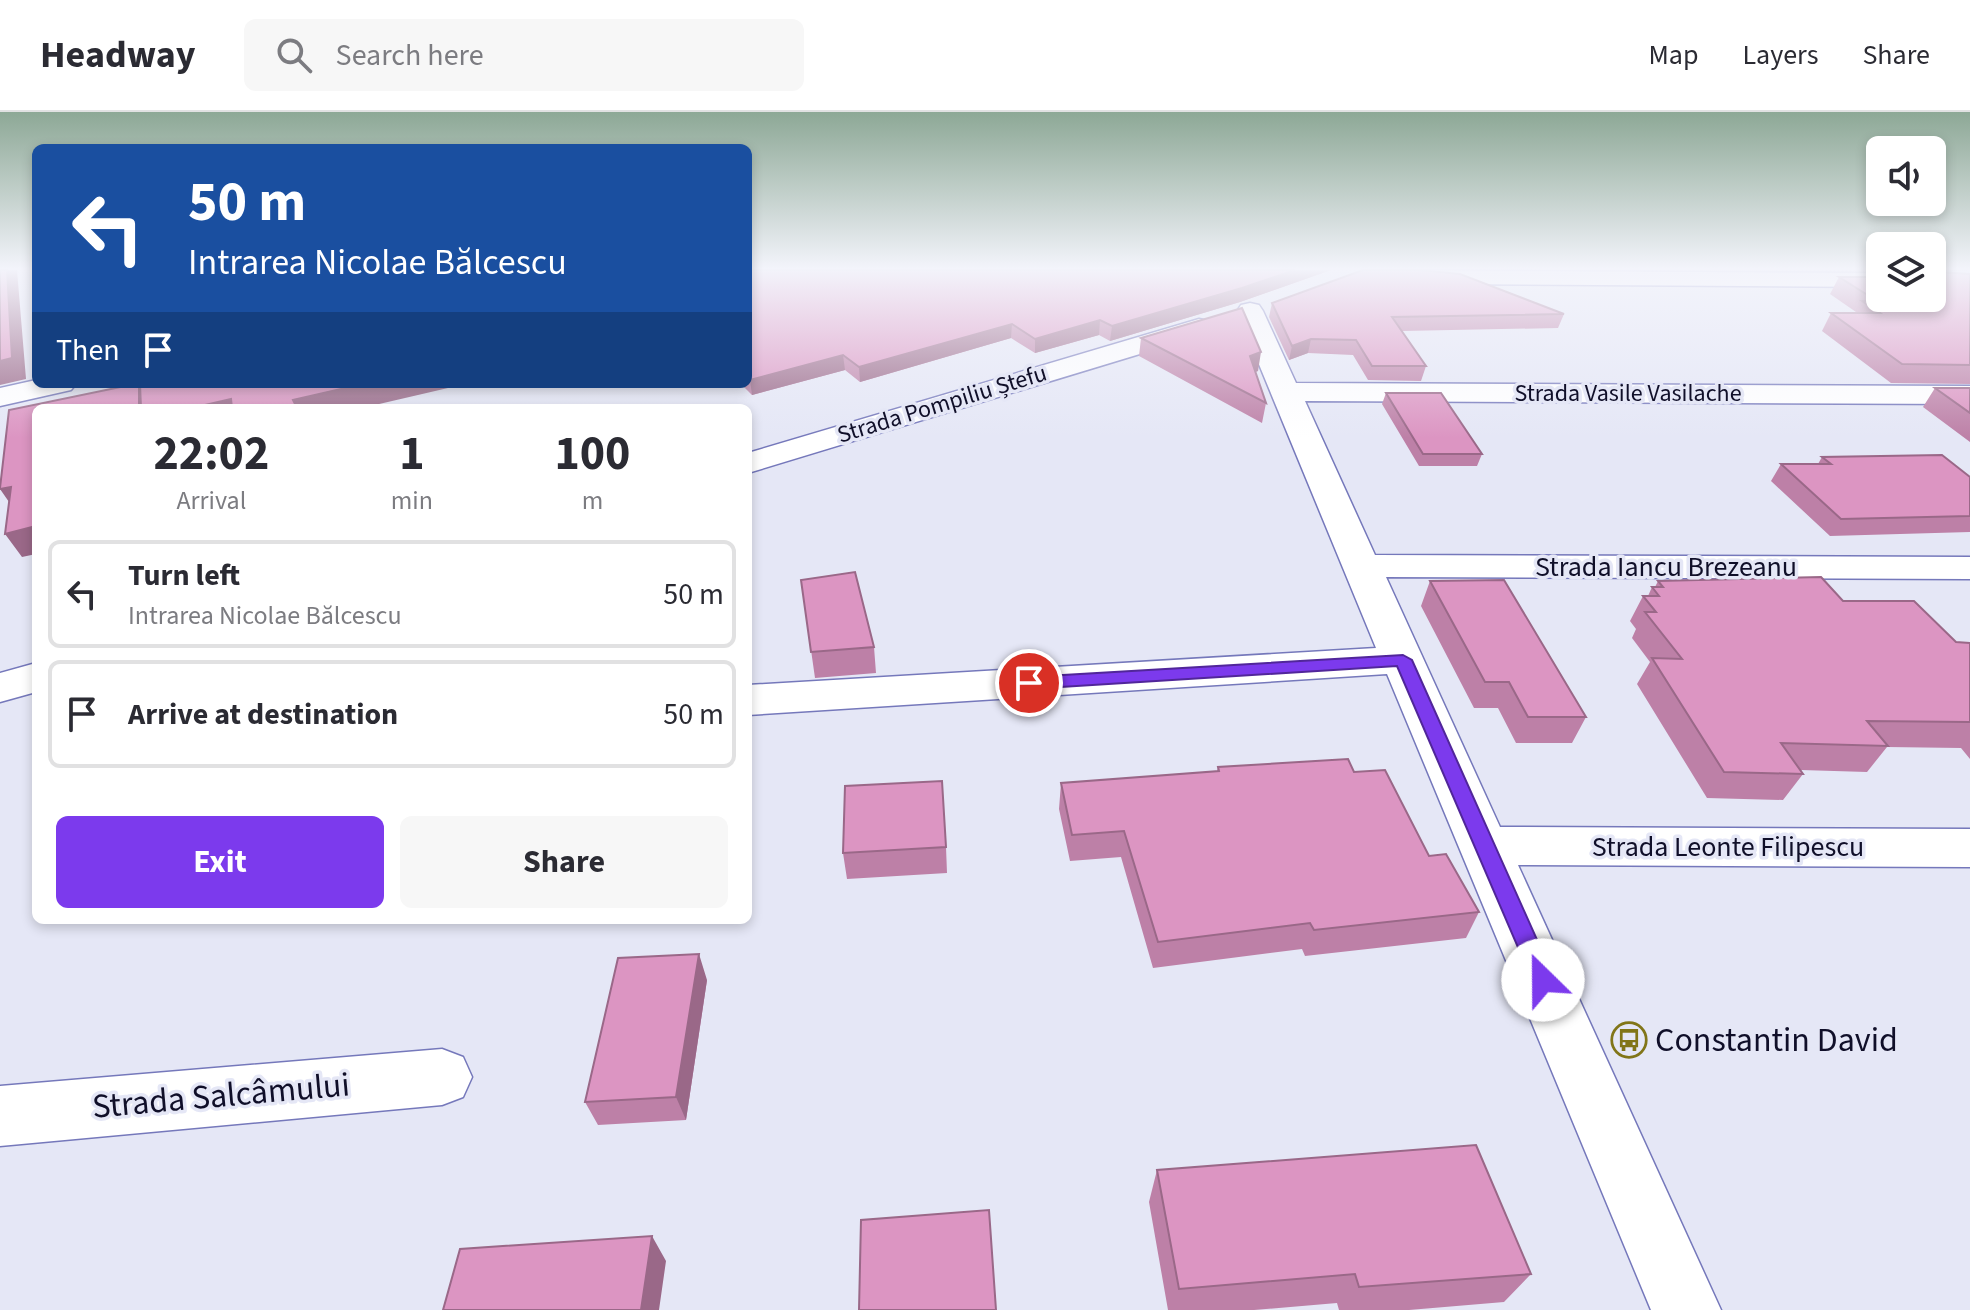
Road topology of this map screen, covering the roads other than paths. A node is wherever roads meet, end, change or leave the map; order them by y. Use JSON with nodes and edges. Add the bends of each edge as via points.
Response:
{"nodes":[{"id":1,"x":1199,"y":326,"type":"edge"},
{"id":2,"x":1269,"y":326,"type":"edge"},
{"id":3,"x":42,"y":388,"type":"edge"},
{"id":4,"x":1286,"y":392,"type":"junction"},
{"id":5,"x":1970,"y":395,"type":"edge"},
{"id":6,"x":0,"y":397,"type":"edge"},
{"id":7,"x":752,"y":462,"type":"edge"},
{"id":8,"x":1362,"y":566,"type":"junction"},
{"id":9,"x":1970,"y":568,"type":"edge"},
{"id":10,"x":1403,"y":660,"type":"junction"},
{"id":11,"x":32,"y":678,"type":"edge"},
{"id":12,"x":0,"y":688,"type":"edge"},
{"id":13,"x":752,"y":700,"type":"edge"},
{"id":14,"x":1485,"y":846,"type":"junction"},
{"id":15,"x":1970,"y":848,"type":"edge"},
{"id":16,"x":442,"y":1077,"type":"dead end"},
{"id":17,"x":0,"y":1116,"type":"edge"},
{"id":18,"x":1686,"y":1310,"type":"edge"}],
"edges":[{"from":1,"to":7,"type":"street","name":"Strada Pompiliu Ștefu"},
{"from":2,"to":4,"type":"street","name":"Strada Pompiliu Ștefu"},
{"from":3,"to":6,"type":"street"},
{"from":4,"to":5,"type":"street","name":"Strada Vasile Vasilache"},
{"from":4,"to":8,"type":"street"},
{"from":8,"to":9,"type":"street","name":"Strada Iancu Brezeanu"},
{"from":8,"to":10,"type":"street"},
{"from":10,"to":13,"type":"street"},
{"from":10,"to":14,"type":"street"},
{"from":11,"to":12,"type":"street"},
{"from":14,"to":15,"type":"street","name":"Strada Leonte Filipescu"},
{"from":14,"to":18,"type":"street"},
{"from":16,"to":17,"type":"street","name":"Strada Salcâmului"}]}
